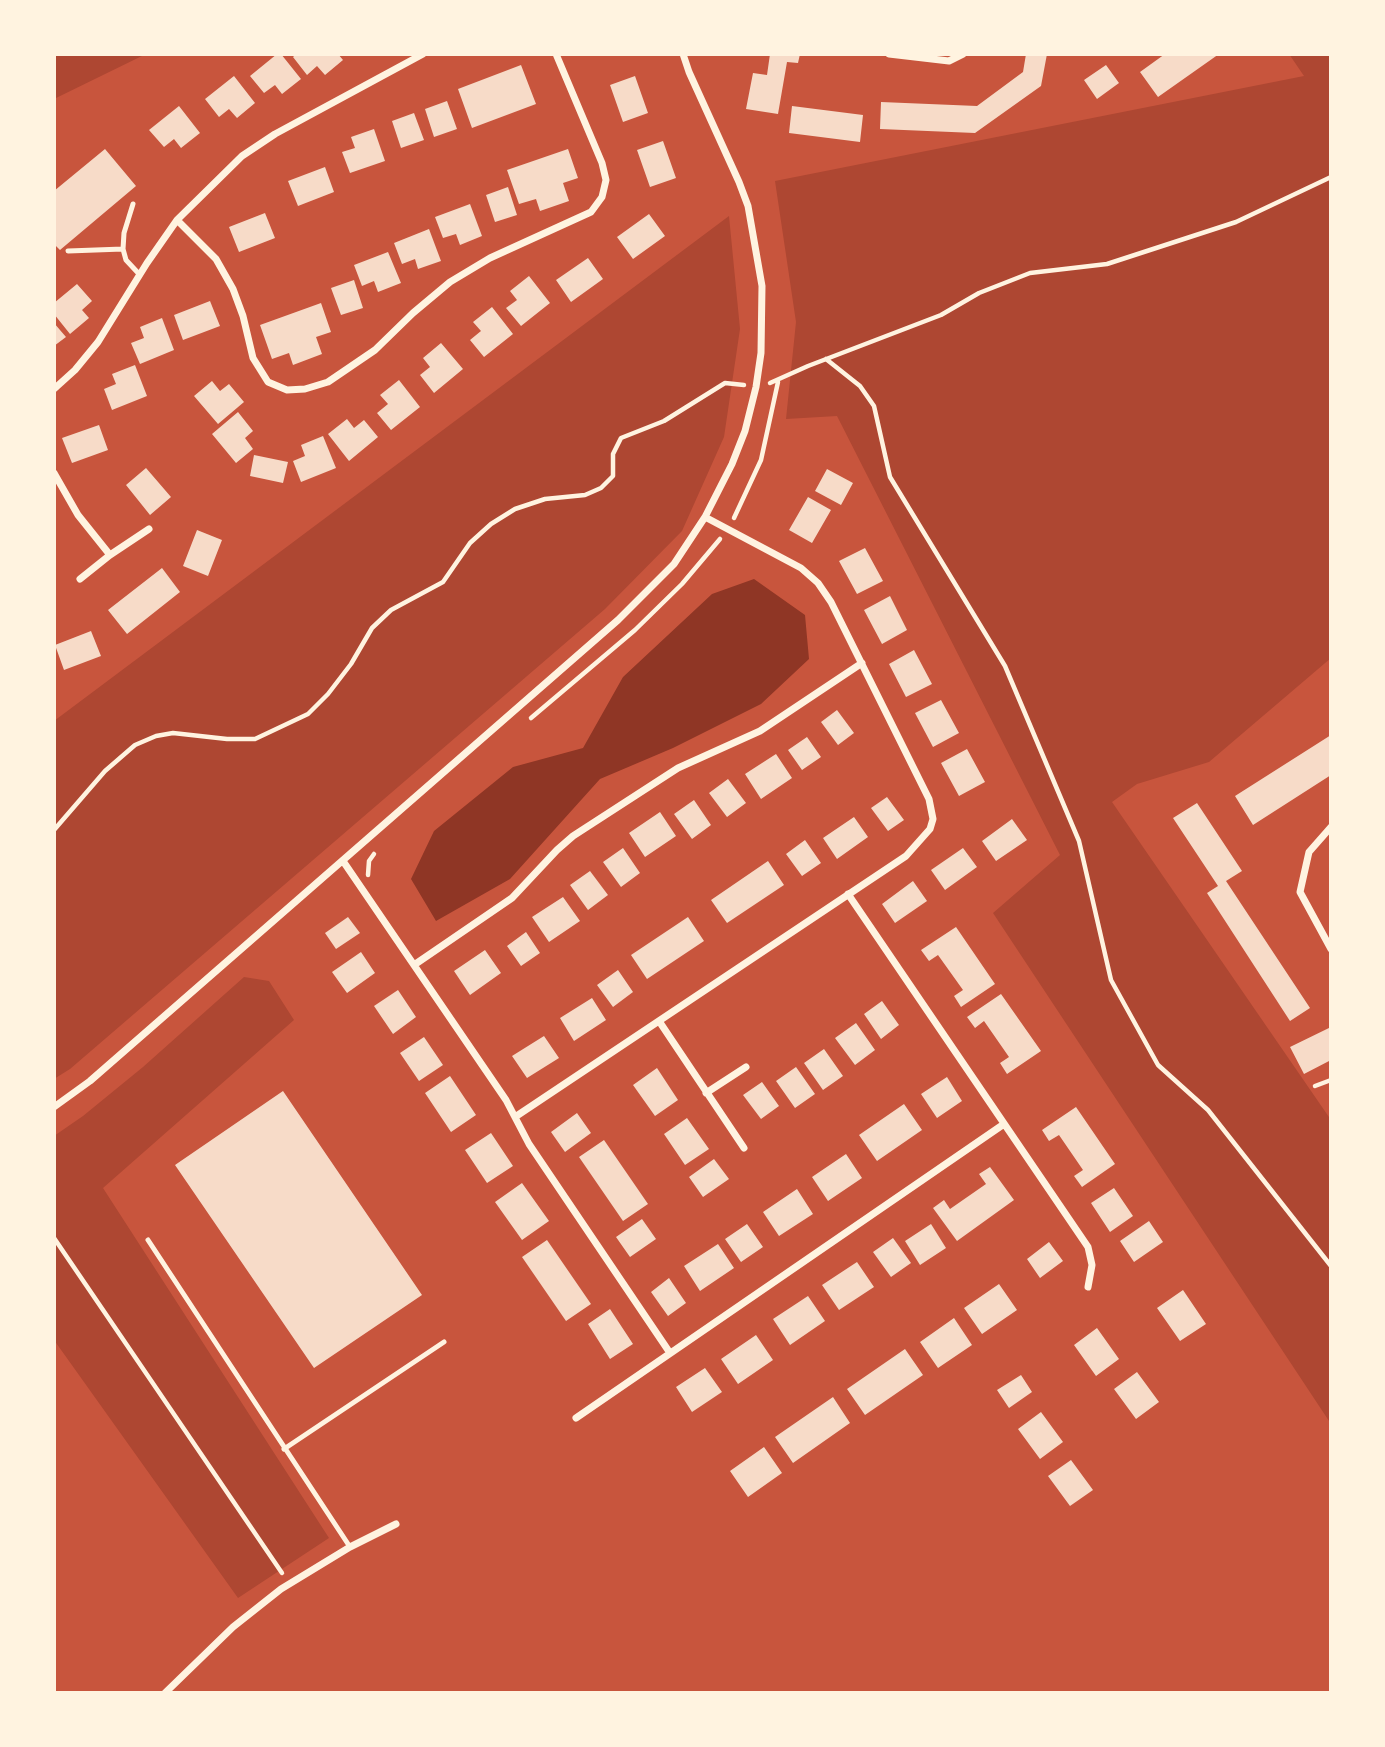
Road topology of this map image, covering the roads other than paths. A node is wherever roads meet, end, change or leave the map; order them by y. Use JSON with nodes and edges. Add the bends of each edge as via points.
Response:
{"nodes":[{"id":1,"x":423,"y":54,"type":"edge"},
{"id":2,"x":556,"y":54,"type":"edge"},
{"id":3,"x":683,"y":54,"type":"edge"},
{"id":4,"x":889,"y":54,"type":"edge"},
{"id":5,"x":963,"y":54,"type":"edge"},
{"id":6,"x":133,"y":204,"type":"dead end"},
{"id":7,"x":177,"y":220,"type":"junction"},
{"id":8,"x":122,"y":249,"type":"junction"},
{"id":9,"x":68,"y":251,"type":"dead end"},
{"id":10,"x":140,"y":275,"type":"junction"},
{"id":11,"x":54,"y":389,"type":"edge"},
{"id":12,"x":54,"y":473,"type":"edge"},
{"id":13,"x":705,"y":517,"type":"junction"},
{"id":14,"x":149,"y":529,"type":"dead end"},
{"id":15,"x":110,"y":555,"type":"junction"},
{"id":16,"x":80,"y":579,"type":"dead end"},
{"id":17,"x":862,"y":663,"type":"junction"},
{"id":18,"x":1331,"y":827,"type":"edge"},
{"id":19,"x":343,"y":861,"type":"junction"},
{"id":20,"x":848,"y":894,"type":"junction"},
{"id":21,"x":1331,"y":926,"type":"edge"},
{"id":22,"x":1320,"y":930,"type":"junction"},
{"id":23,"x":1331,"y":949,"type":"edge"},
{"id":24,"x":414,"y":965,"type":"junction"},
{"id":25,"x":659,"y":1021,"type":"junction"},
{"id":26,"x":746,"y":1067,"type":"dead end"},
{"id":27,"x":706,"y":1093,"type":"junction"},
{"id":28,"x":54,"y":1107,"type":"edge"},
{"id":29,"x":515,"y":1117,"type":"junction"},
{"id":30,"x":1004,"y":1124,"type":"junction"},
{"id":31,"x":744,"y":1148,"type":"dead end"},
{"id":32,"x":148,"y":1240,"type":"dead end"},
{"id":33,"x":1088,"y":1287,"type":"dead end"},
{"id":34,"x":444,"y":1342,"type":"dead end"},
{"id":35,"x":670,"y":1353,"type":"junction"},
{"id":36,"x":576,"y":1418,"type":"dead end"},
{"id":37,"x":284,"y":1449,"type":"junction"},
{"id":38,"x":396,"y":1524,"type":"dead end"},
{"id":39,"x":350,"y":1548,"type":"junction"},
{"id":40,"x":165,"y":1693,"type":"edge"}],
"edges":[{"from":1,"to":7,"type":"street","via":[[242,156]]},
{"from":2,"to":7,"type":"street","via":[[602,163],[606,180],[602,197],[591,212],[490,258],[450,282],[375,350],[328,382],[288,390],[268,382],[253,358],[233,289],[216,259]]},
{"from":3,"to":13,"type":"street","via":[[748,206],[762,286],[756,387],[745,431]]},
{"from":4,"to":5,"type":"street","via":[[949,61]]},
{"from":6,"to":8,"type":"lane"},
{"from":7,"to":10,"type":"street"},
{"from":8,"to":9,"type":"lane"},
{"from":8,"to":10,"type":"lane"},
{"from":10,"to":11,"type":"street","via":[[98,342]]},
{"from":12,"to":15,"type":"street","via":[[78,515]]},
{"from":13,"to":17,"type":"street","via":[[801,568],[818,583]]},
{"from":13,"to":19,"type":"street","via":[[674,564],[618,620]]},
{"from":14,"to":15,"type":"street"},
{"from":15,"to":16,"type":"street"},
{"from":17,"to":20,"type":"street","via":[[929,799],[933,819],[906,856]]},
{"from":17,"to":24,"type":"street","via":[[760,731],[678,768],[573,836],[512,898]]},
{"from":18,"to":22,"type":"street","via":[[1309,852],[1300,891]]},
{"from":19,"to":24,"type":"street"},
{"from":19,"to":28,"type":"street","via":[[90,1081]]},
{"from":20,"to":25,"type":"street"},
{"from":20,"to":30,"type":"street"},
{"from":21,"to":22,"type":"street"},
{"from":22,"to":23,"type":"street"},
{"from":24,"to":29,"type":"street"},
{"from":25,"to":27,"type":"street"},
{"from":25,"to":29,"type":"street"},
{"from":26,"to":27,"type":"street"},
{"from":27,"to":31,"type":"street"},
{"from":29,"to":35,"type":"street"},
{"from":30,"to":33,"type":"street","via":[[1088,1247],[1092,1265]]},
{"from":30,"to":35,"type":"street"},
{"from":32,"to":37,"type":"lane"},
{"from":34,"to":37,"type":"lane"},
{"from":35,"to":36,"type":"street"},
{"from":37,"to":39,"type":"lane"},
{"from":38,"to":39,"type":"street"},
{"from":39,"to":40,"type":"street","via":[[289,1583]]}]}
